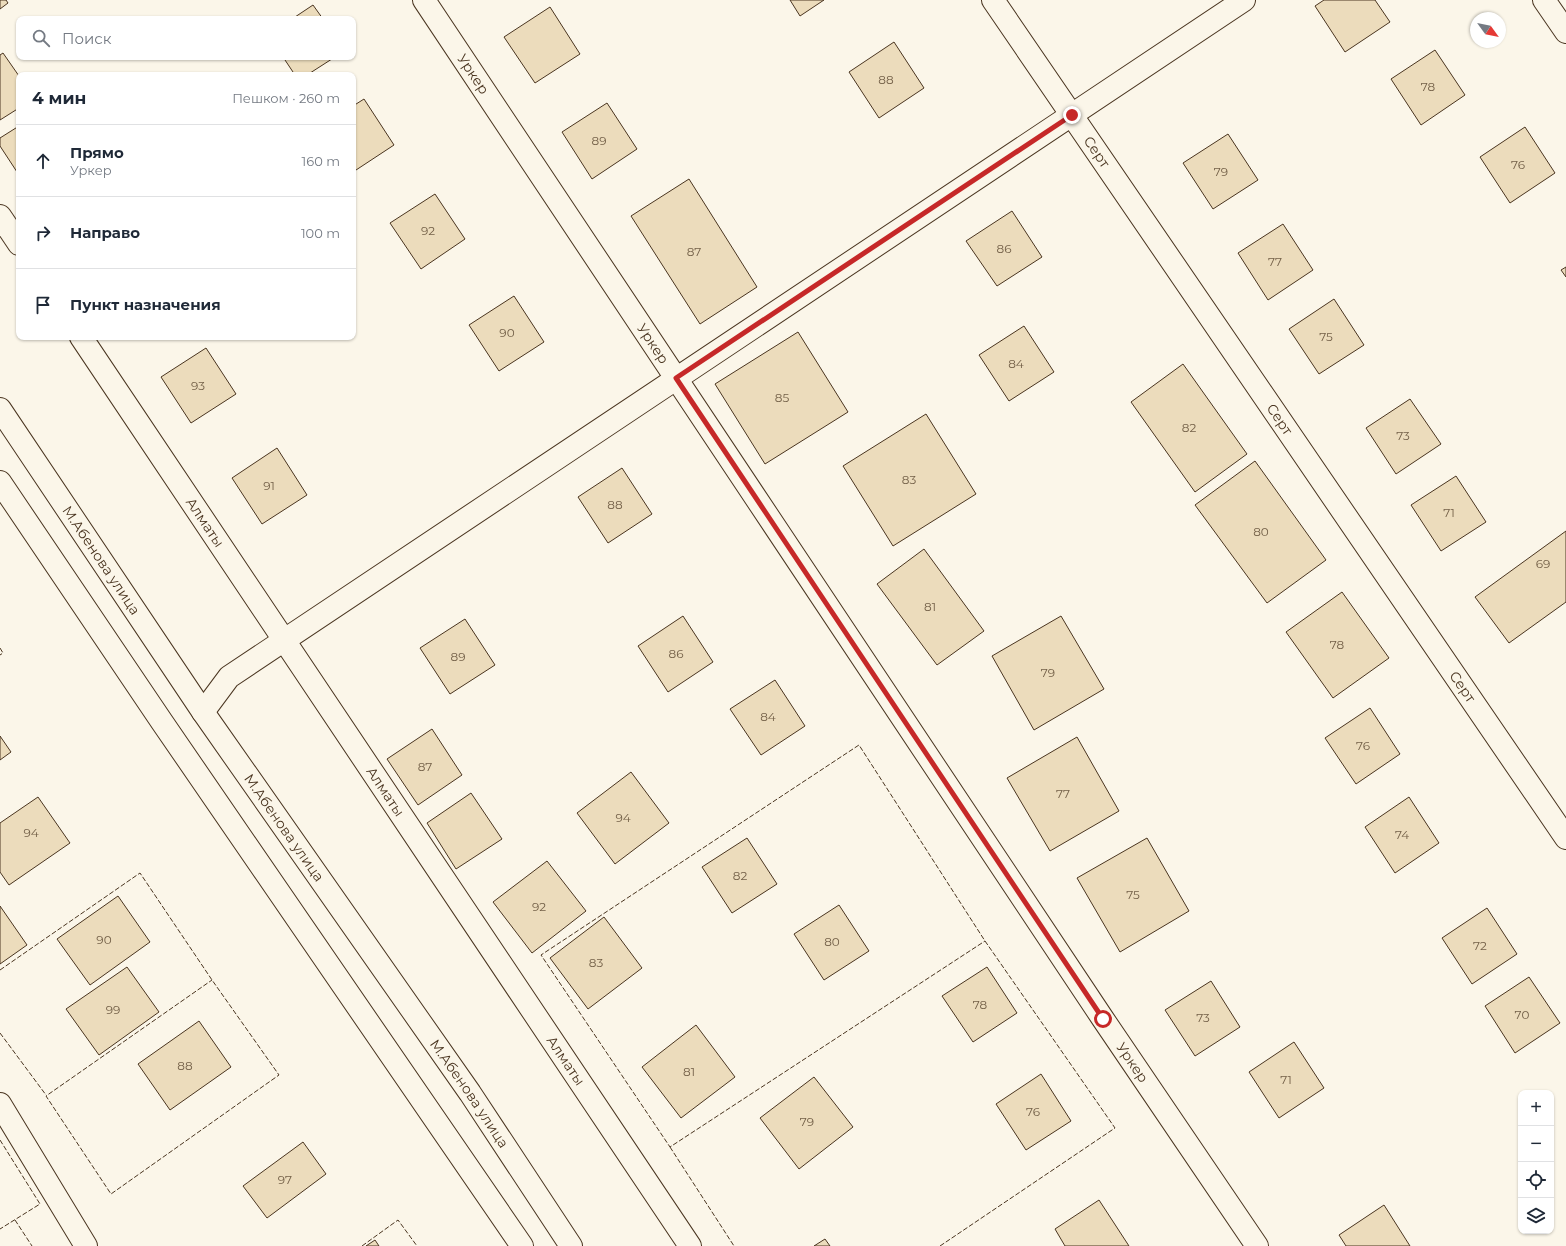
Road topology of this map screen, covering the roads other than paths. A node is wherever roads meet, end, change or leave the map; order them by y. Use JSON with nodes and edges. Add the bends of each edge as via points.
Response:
{"nodes":[{"id":1,"x":424,"y":0,"type":"edge"},
{"id":2,"x":993,"y":0,"type":"edge"},
{"id":3,"x":1244,"y":0,"type":"edge"},
{"id":4,"x":1544,"y":0,"type":"edge"},
{"id":5,"x":1566,"y":32,"type":"edge"},
{"id":6,"x":1072,"y":115,"type":"junction"},
{"id":7,"x":0,"y":216,"type":"edge"},
{"id":8,"x":16,"y":240,"type":"edge"},
{"id":9,"x":83,"y":340,"type":"edge"},
{"id":10,"x":676,"y":378,"type":"junction"},
{"id":11,"x":0,"y":409,"type":"edge"},
{"id":12,"x":0,"y":482,"type":"edge"},
{"id":13,"x":285,"y":640,"type":"junction"},
{"id":14,"x":203,"y":712,"type":"junction"},
{"id":15,"x":1566,"y":838,"type":"edge"},
{"id":16,"x":0,"y":1104,"type":"edge"},
{"id":17,"x":86,"y":1246,"type":"edge"},
{"id":18,"x":522,"y":1246,"type":"edge"},
{"id":19,"x":571,"y":1246,"type":"edge"},
{"id":20,"x":690,"y":1246,"type":"edge"},
{"id":21,"x":1257,"y":1246,"type":"edge"}],
"edges":[{"from":1,"to":10,"type":"street","name":"Уркер"},
{"from":2,"to":6,"type":"street","name":"Серт"},
{"from":3,"to":6,"type":"street"},
{"from":4,"to":5,"type":"street"},
{"from":6,"to":10,"type":"street"},
{"from":6,"to":15,"type":"street","name":"Серт"},
{"from":7,"to":8,"type":"street"},
{"from":9,"to":13,"type":"street","name":"Алматы"},
{"from":10,"to":13,"type":"street"},
{"from":10,"to":21,"type":"street","name":"Уркер"},
{"from":11,"to":14,"type":"street","name":"М.Абенова улица"},
{"from":12,"to":18,"type":"street","via":[[166,729]]},
{"from":13,"to":14,"type":"street","via":[[229,677]]},
{"from":13,"to":20,"type":"street","name":"Алматы"},
{"from":14,"to":19,"type":"street","name":"М.Абенова улица","via":[[470,1093]]},
{"from":16,"to":17,"type":"street"}]}
